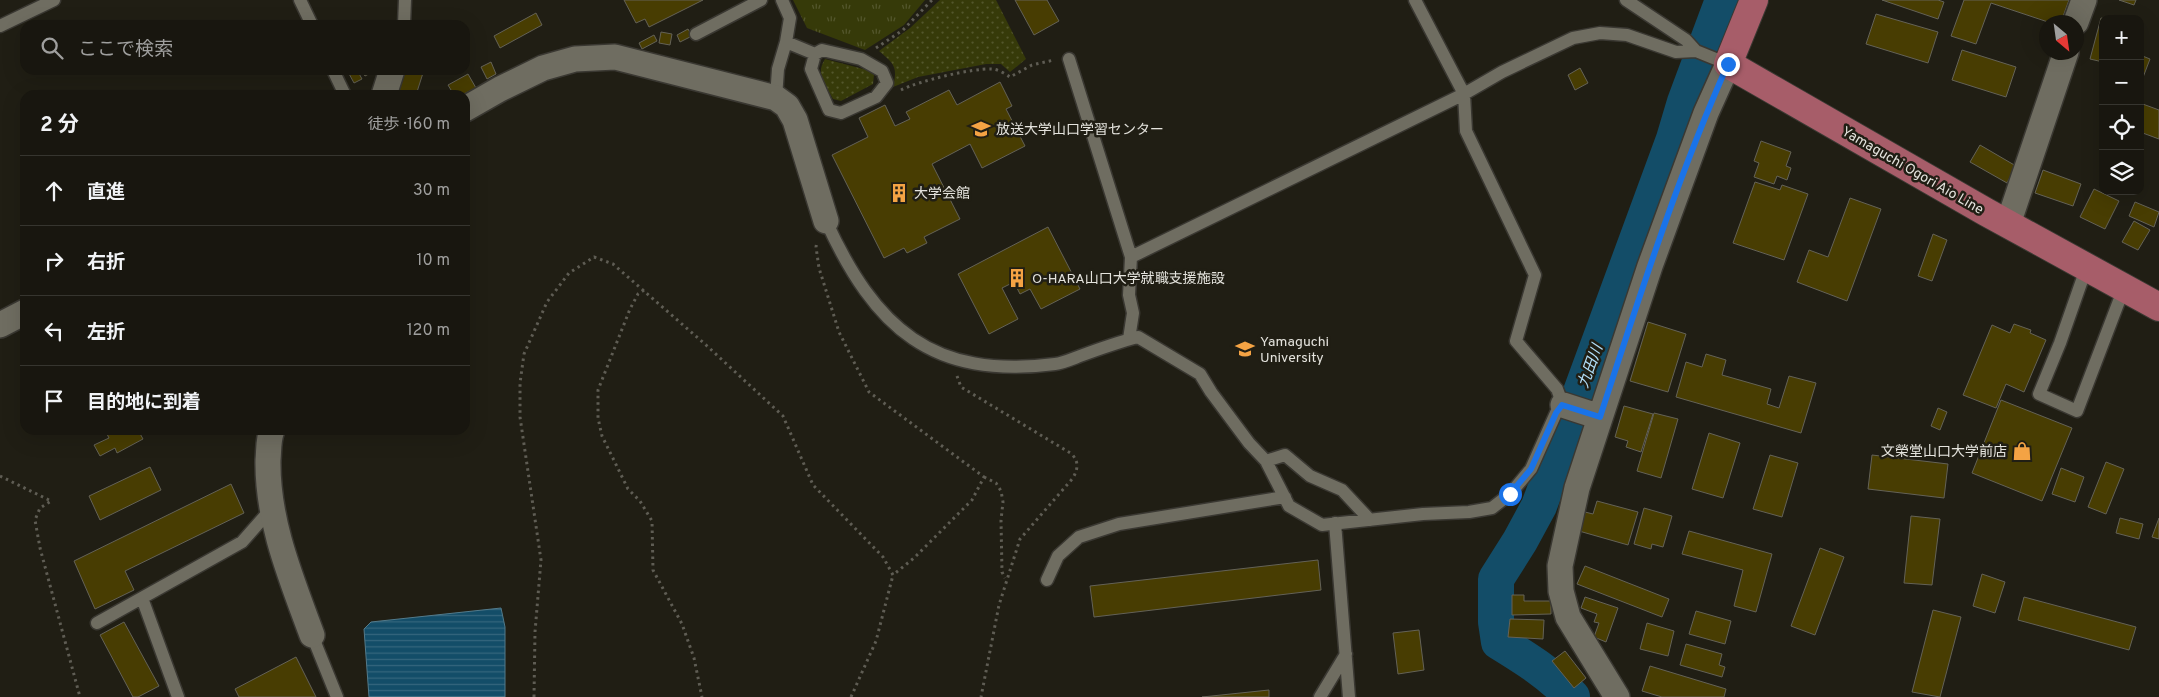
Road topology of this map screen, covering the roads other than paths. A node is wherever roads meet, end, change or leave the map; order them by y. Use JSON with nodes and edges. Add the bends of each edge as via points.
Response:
{"nodes":[{"id":1,"x":54,"y":0,"type":"edge"},
{"id":2,"x":300,"y":0,"type":"edge"},
{"id":3,"x":405,"y":0,"type":"edge"},
{"id":4,"x":761,"y":0,"type":"edge"},
{"id":5,"x":782,"y":0,"type":"edge"},
{"id":6,"x":1416,"y":0,"type":"edge"},
{"id":7,"x":1626,"y":0,"type":"edge"},
{"id":8,"x":1754,"y":0,"type":"edge"},
{"id":9,"x":2084,"y":0,"type":"edge"},
{"id":10,"x":2079,"y":15,"type":"edge"},
{"id":11,"x":310,"y":20,"type":"edge"},
{"id":12,"x":404,"y":20,"type":"edge"},
{"id":13,"x":0,"y":26,"type":"edge"},
{"id":14,"x":696,"y":34,"type":"dead end"},
{"id":15,"x":786,"y":42,"type":"junction"},
{"id":16,"x":1696,"y":51,"type":"junction"},
{"id":17,"x":815,"y":54,"type":"junction"},
{"id":18,"x":1069,"y":59,"type":"road end"},
{"id":19,"x":2063,"y":60,"type":"edge"},
{"id":20,"x":1728,"y":64,"type":"junction"},
{"id":21,"x":335,"y":75,"type":"edge"},
{"id":22,"x":390,"y":75,"type":"edge"},
{"id":23,"x":343,"y":90,"type":"edge"},
{"id":24,"x":386,"y":90,"type":"edge"},
{"id":25,"x":1464,"y":94,"type":"junction"},
{"id":26,"x":776,"y":98,"type":"junction"},
{"id":27,"x":470,"y":106,"type":"edge"},
{"id":28,"x":826,"y":221,"type":"joint"},
{"id":29,"x":2008,"y":224,"type":"junction"},
{"id":30,"x":1131,"y":257,"type":"junction"},
{"id":31,"x":2087,"y":266,"type":"junction"},
{"id":32,"x":2124,"y":288,"type":"junction"},
{"id":33,"x":2159,"y":307,"type":"edge"},
{"id":34,"x":20,"y":315,"type":"edge"},
{"id":35,"x":0,"y":325,"type":"edge"},
{"id":36,"x":1129,"y":339,"type":"junction"},
{"id":37,"x":1562,"y":405,"type":"junction"},
{"id":38,"x":1600,"y":417,"type":"junction"},
{"id":39,"x":270,"y":435,"type":"edge"},
{"id":40,"x":1266,"y":461,"type":"junction"},
{"id":41,"x":1285,"y":497,"type":"junction"},
{"id":42,"x":272,"y":508,"type":"junction"},
{"id":43,"x":1370,"y":520,"type":"junction"},
{"id":44,"x":1335,"y":523,"type":"junction"},
{"id":45,"x":1048,"y":580,"type":"dead end"},
{"id":46,"x":142,"y":598,"type":"junction"},
{"id":47,"x":97,"y":623,"type":"dead end"},
{"id":48,"x":312,"y":635,"type":"joint"},
{"id":49,"x":1346,"y":654,"type":"junction"},
{"id":50,"x":178,"y":697,"type":"edge"},
{"id":51,"x":337,"y":697,"type":"edge"},
{"id":52,"x":1320,"y":697,"type":"edge"},
{"id":53,"x":1349,"y":697,"type":"edge"},
{"id":54,"x":1617,"y":697,"type":"edge"}],
"edges":[{"from":1,"to":13,"type":"lane"},
{"from":2,"to":11,"type":"lane"},
{"from":3,"to":12,"type":"lane"},
{"from":4,"to":14,"type":"lane"},
{"from":5,"to":15,"type":"lane","via":[[790,18]]},
{"from":6,"to":25,"type":"lane"},
{"from":7,"to":16,"type":"lane","via":[[1686,40]]},
{"from":8,"to":20,"type":"main road"},
{"from":9,"to":10,"type":"street"},
{"from":15,"to":17,"type":"lane"},
{"from":15,"to":26,"type":"lane","via":[[778,69]]},
{"from":16,"to":20,"type":"lane"},
{"from":16,"to":25,"type":"lane","via":[[1676,52],[1627,35],[1600,33],[1573,38]]},
{"from":17,"to":17,"type":"lane","via":[[811,69],[830,110],[841,113],[876,97],[887,82],[882,71],[861,59],[822,50]]},
{"from":18,"to":30,"type":"lane"},
{"from":19,"to":29,"type":"street"},
{"from":20,"to":29,"type":"main road","name":"Yamaguchi Ogori Aio Line"},
{"from":20,"to":38,"type":"street","via":[[1653,257]]},
{"from":21,"to":23,"type":"lane"},
{"from":22,"to":24,"type":"street"},
{"from":25,"to":30,"type":"lane"},
{"from":25,"to":37,"type":"lane","via":[[1466,131],[1535,275],[1516,341],[1557,389]]},
{"from":26,"to":27,"type":"street","via":[[615,57],[575,59],[543,68]]},
{"from":26,"to":28,"type":"street","via":[[787,106],[795,120]]},
{"from":28,"to":36,"type":"lane","via":[[841,255],[879,309],[901,331],[950,359],[1004,367],[1057,364]]},
{"from":29,"to":31,"type":"main road","name":"Yamaguchi Ogori Aio Line"},
{"from":30,"to":36,"type":"lane","via":[[1129,295],[1133,313]]},
{"from":31,"to":32,"type":"main road","name":"Yamaguchi Ogori Aio Line"},
{"from":31,"to":32,"type":"lane","via":[[2039,394],[2077,411]]},
{"from":32,"to":33,"type":"main road","name":"Yamaguchi Ogori Aio Line"},
{"from":34,"to":35,"type":"street"},
{"from":36,"to":40,"type":"lane","via":[[1138,337],[1200,374],[1249,443]]},
{"from":37,"to":38,"type":"street"},
{"from":37,"to":43,"type":"lane","via":[[1531,469],[1510,494],[1492,508]]},
{"from":38,"to":54,"type":"street","via":[[1577,488],[1560,566],[1561,591],[1568,617]]},
{"from":39,"to":42,"type":"street","via":[[268,486]]},
{"from":40,"to":41,"type":"lane"},
{"from":40,"to":43,"type":"lane","via":[[1285,455],[1310,476],[1342,490]]},
{"from":41,"to":44,"type":"lane","via":[[1289,506],[1322,525]]},
{"from":41,"to":45,"type":"lane","via":[[1119,524],[1079,537],[1058,556]]},
{"from":42,"to":46,"type":"lane","via":[[242,542]]},
{"from":42,"to":48,"type":"street","via":[[282,554]]},
{"from":43,"to":44,"type":"lane"},
{"from":44,"to":49,"type":"lane"},
{"from":46,"to":47,"type":"lane"},
{"from":46,"to":50,"type":"lane"},
{"from":48,"to":51,"type":"lane"},
{"from":49,"to":52,"type":"lane"},
{"from":49,"to":53,"type":"lane"}]}
